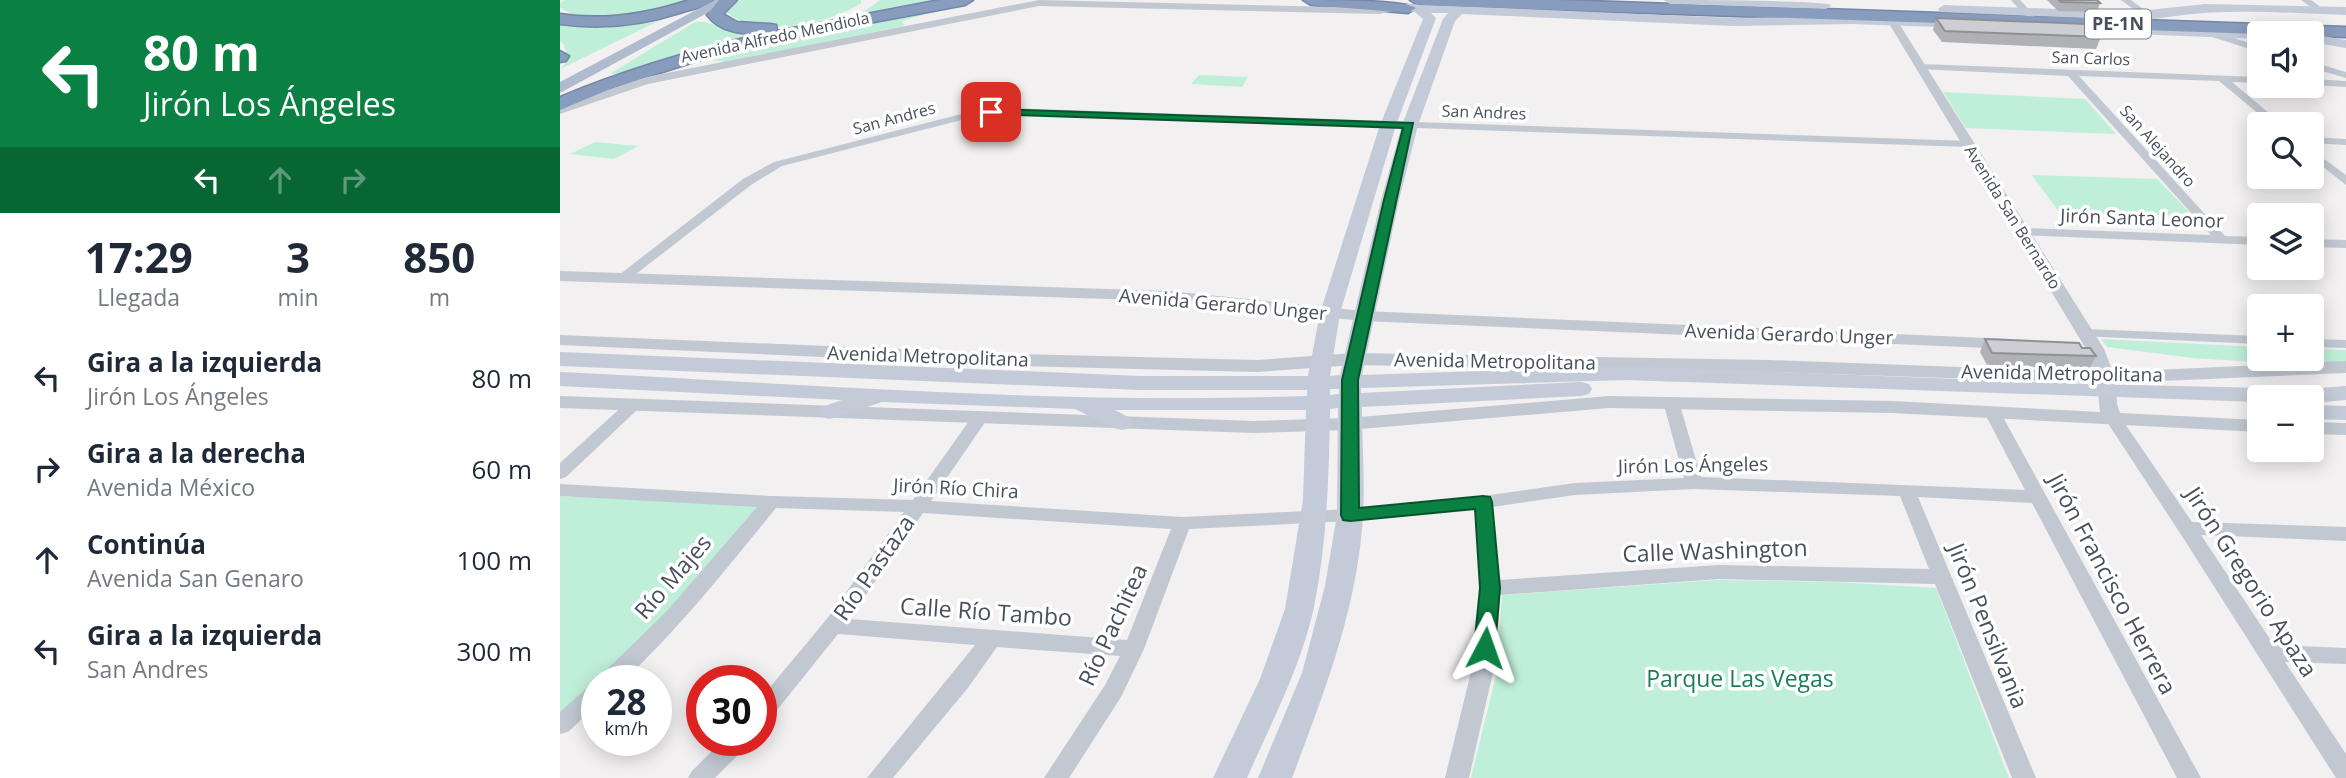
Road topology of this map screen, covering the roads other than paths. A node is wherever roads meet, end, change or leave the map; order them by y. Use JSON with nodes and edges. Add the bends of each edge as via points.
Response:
{"nodes":[{"id":1,"x":707,"y":0,"type":"edge"},
{"id":2,"x":727,"y":0,"type":"edge"},
{"id":3,"x":873,"y":0,"type":"edge"},
{"id":4,"x":965,"y":0,"type":"edge"},
{"id":5,"x":1311,"y":0,"type":"edge"},
{"id":6,"x":1536,"y":0,"type":"edge"},
{"id":7,"x":1670,"y":0,"type":"edge"},
{"id":8,"x":2015,"y":0,"type":"edge"},
{"id":9,"x":2305,"y":0,"type":"edge"},
{"id":10,"x":2129,"y":2,"type":"edge"},
{"id":11,"x":1415,"y":5,"type":"edge"},
{"id":12,"x":2204,"y":8,"type":"junction"},
{"id":13,"x":1459,"y":10,"type":"junction"},
{"id":14,"x":2290,"y":10,"type":"junction"},
{"id":15,"x":2322,"y":11,"type":"junction"},
{"id":16,"x":2346,"y":11,"type":"edge"},
{"id":17,"x":2029,"y":15,"type":"junction"},
{"id":18,"x":2147,"y":15,"type":"junction"},
{"id":19,"x":560,"y":19,"type":"edge"},
{"id":20,"x":1893,"y":22,"type":"junction"},
{"id":21,"x":2211,"y":28,"type":"junction"},
{"id":22,"x":2346,"y":30,"type":"edge"},
{"id":23,"x":2247,"y":32,"type":"edge"},
{"id":24,"x":2324,"y":40,"type":"edge"},
{"id":25,"x":2247,"y":44,"type":"edge"},
{"id":26,"x":2346,"y":44,"type":"edge"},
{"id":27,"x":1411,"y":66,"type":"junction"},
{"id":28,"x":1430,"y":67,"type":"junction"},
{"id":29,"x":1921,"y":67,"type":"junction"},
{"id":30,"x":2324,"y":68,"type":"edge"},
{"id":31,"x":2071,"y":73,"type":"junction"},
{"id":32,"x":560,"y":74,"type":"edge"},
{"id":33,"x":2346,"y":75,"type":"edge"},
{"id":34,"x":2221,"y":78,"type":"junction"},
{"id":35,"x":2247,"y":79,"type":"edge"},
{"id":36,"x":2324,"y":83,"type":"edge"},
{"id":37,"x":2346,"y":85,"type":"edge"},
{"id":38,"x":560,"y":88,"type":"edge"},
{"id":39,"x":560,"y":104,"type":"edge"},
{"id":40,"x":560,"y":110,"type":"edge"},
{"id":41,"x":2262,"y":112,"type":"edge"},
{"id":42,"x":1388,"y":125,"type":"junction"},
{"id":43,"x":1410,"y":125,"type":"junction"},
{"id":44,"x":2324,"y":141,"type":"edge"},
{"id":45,"x":2346,"y":142,"type":"edge"},
{"id":46,"x":1969,"y":144,"type":"junction"},
{"id":47,"x":2324,"y":163,"type":"edge"},
{"id":48,"x":2346,"y":181,"type":"edge"},
{"id":49,"x":2023,"y":232,"type":"junction"},
{"id":50,"x":2222,"y":240,"type":"junction"},
{"id":51,"x":2247,"y":241,"type":"edge"},
{"id":52,"x":2324,"y":243,"type":"edge"},
{"id":53,"x":2346,"y":244,"type":"edge"},
{"id":54,"x":560,"y":276,"type":"edge"},
{"id":55,"x":622,"y":278,"type":"junction"},
{"id":56,"x":1330,"y":313,"type":"junction"},
{"id":57,"x":1363,"y":316,"type":"junction"},
{"id":58,"x":2085,"y":332,"type":"junction"},
{"id":59,"x":2247,"y":339,"type":"edge"},
{"id":60,"x":560,"y":340,"type":"edge"},
{"id":61,"x":2324,"y":343,"type":"edge"},
{"id":62,"x":2022,"y":344,"type":"edge"},
{"id":63,"x":2346,"y":344,"type":"edge"},
{"id":64,"x":2071,"y":347,"type":"edge"},
{"id":65,"x":2095,"y":349,"type":"junction"},
{"id":66,"x":560,"y":359,"type":"edge"},
{"id":67,"x":2346,"y":367,"type":"edge"},
{"id":68,"x":560,"y":379,"type":"edge"},
{"id":69,"x":1584,"y":388,"type":"junction"},
{"id":70,"x":1351,"y":391,"type":"junction"},
{"id":71,"x":886,"y":393,"type":"junction"},
{"id":72,"x":1318,"y":393,"type":"junction"},
{"id":73,"x":2346,"y":393,"type":"edge"},
{"id":74,"x":2109,"y":398,"type":"junction"},
{"id":75,"x":1075,"y":401,"type":"junction"},
{"id":76,"x":560,"y":402,"type":"edge"},
{"id":77,"x":1671,"y":402,"type":"junction"},
{"id":78,"x":632,"y":406,"type":"junction"},
{"id":79,"x":1551,"y":406,"type":"junction"},
{"id":80,"x":2247,"y":409,"type":"edge"},
{"id":81,"x":830,"y":412,"type":"junction"},
{"id":82,"x":1992,"y":412,"type":"junction"},
{"id":83,"x":2324,"y":412,"type":"edge"},
{"id":84,"x":2346,"y":413,"type":"edge"},
{"id":85,"x":980,"y":418,"type":"junction"},
{"id":86,"x":1122,"y":423,"type":"junction"},
{"id":87,"x":2247,"y":424,"type":"edge"},
{"id":88,"x":2324,"y":428,"type":"edge"},
{"id":89,"x":2346,"y":429,"type":"edge"},
{"id":90,"x":560,"y":473,"type":"edge"},
{"id":91,"x":1694,"y":483,"type":"junction"},
{"id":92,"x":560,"y":490,"type":"edge"},
{"id":93,"x":1907,"y":492,"type":"junction"},
{"id":94,"x":2038,"y":496,"type":"junction"},
{"id":95,"x":771,"y":502,"type":"junction"},
{"id":96,"x":1483,"y":502,"type":"junction"},
{"id":97,"x":917,"y":506,"type":"junction"},
{"id":98,"x":1350,"y":515,"type":"junction"},
{"id":99,"x":1314,"y":517,"type":"junction"},
{"id":100,"x":1182,"y":523,"type":"junction"},
{"id":101,"x":2187,"y":528,"type":"junction"},
{"id":102,"x":2346,"y":534,"type":"edge"},
{"id":103,"x":1941,"y":578,"type":"junction"},
{"id":104,"x":1490,"y":588,"type":"junction"},
{"id":105,"x":833,"y":626,"type":"junction"},
{"id":106,"x":992,"y":637,"type":"junction"},
{"id":107,"x":1134,"y":649,"type":"junction"},
{"id":108,"x":2268,"y":653,"type":"junction"},
{"id":109,"x":2346,"y":656,"type":"edge"},
{"id":110,"x":627,"y":665,"type":"edge"},
{"id":111,"x":777,"y":694,"type":"edge"},
{"id":112,"x":581,"y":706,"type":"edge"},
{"id":113,"x":560,"y":725,"type":"edge"},
{"id":114,"x":722,"y":756,"type":"edge"},
{"id":115,"x":2346,"y":774,"type":"edge"},
{"id":116,"x":700,"y":778,"type":"edge"},
{"id":117,"x":879,"y":778,"type":"edge"},
{"id":118,"x":1056,"y":778,"type":"edge"},
{"id":119,"x":1230,"y":778,"type":"edge"},
{"id":120,"x":1275,"y":778,"type":"edge"},
{"id":121,"x":1457,"y":778,"type":"edge"},
{"id":122,"x":2024,"y":778,"type":"edge"},
{"id":123,"x":2189,"y":778,"type":"edge"}],
"edges":[{"from":1,"to":19,"type":"highway","via":[[626,20]]},
{"from":1,"to":32,"type":"main road"},
{"from":2,"to":3,"type":"highway","via":[[715,15],[720,22],[770,29],[842,17]]},
{"from":2,"to":38,"type":"main road"},
{"from":4,"to":39,"type":"highway","via":[[694,55],[635,72]]},
{"from":5,"to":11,"type":"highway"},
{"from":6,"to":17,"type":"highway","number":"PE-1N"},
{"from":7,"to":17,"type":"main road"},
{"from":8,"to":17,"type":"street"},
{"from":9,"to":15,"type":"street"},
{"from":10,"to":12,"type":"main road"},
{"from":10,"to":18,"type":"street"},
{"from":11,"to":13,"type":"main road","name":"Avenida Alfredo Mendiola"},
{"from":11,"to":22,"type":"highway","number":"PE-1N"},
{"from":11,"to":27,"type":"main road","via":[[1430,18]]},
{"from":11,"to":40,"type":"street","name":"Avenida Alfredo Mendiola","via":[[1380,11],[1039,3],[619,88]]},
{"from":12,"to":14,"type":"main road"},
{"from":12,"to":18,"type":"main road"},
{"from":13,"to":20,"type":"main road","name":"Avenida Alfredo Mendiola","via":[[1733,22]]},
{"from":13,"to":28,"type":"main road","via":[[1451,16]]},
{"from":14,"to":15,"type":"main road"},
{"from":14,"to":21,"type":"highway"},
{"from":15,"to":16,"type":"main road"},
{"from":17,"to":18,"type":"main road"},
{"from":17,"to":21,"type":"highway","number":"PE-1N"},
{"from":20,"to":21,"type":"main road","name":"Avenida Alfredo Mendiola"},
{"from":20,"to":29,"type":"street","name":"Avenida San Bernardo"},
{"from":21,"to":22,"type":"highway","number":"PE-1N"},
{"from":21,"to":23,"type":"main road","name":"Avenida Alfredo Mendiola"},
{"from":21,"to":25,"type":"street"},
{"from":24,"to":26,"type":"main road"},
{"from":27,"to":28,"type":"main road"},
{"from":27,"to":42,"type":"main road"},
{"from":28,"to":43,"type":"main road"},
{"from":29,"to":31,"type":"street","name":"San Carlos"},
{"from":29,"to":46,"type":"street","name":"Avenida San Bernardo"},
{"from":30,"to":33,"type":"street"},
{"from":31,"to":34,"type":"street","name":"San Carlos"},
{"from":31,"to":50,"type":"street","name":"San Alejandro"},
{"from":34,"to":35,"type":"street","name":"San Carlos"},
{"from":34,"to":41,"type":"street"},
{"from":36,"to":37,"type":"street"},
{"from":42,"to":43,"type":"street","name":"San Andres"},
{"from":42,"to":55,"type":"street","name":"San Andres","via":[[1009,111],[972,114],[778,164],[747,182]]},
{"from":42,"to":56,"type":"main road"},
{"from":43,"to":46,"type":"street","name":"San Andres"},
{"from":43,"to":57,"type":"main road"},
{"from":44,"to":45,"type":"street"},
{"from":46,"to":49,"type":"street","name":"Avenida San Bernardo"},
{"from":47,"to":48,"type":"street"},
{"from":49,"to":50,"type":"street","name":"Jirón Santa Leonor"},
{"from":49,"to":58,"type":"street","name":"Avenida San Bernardo"},
{"from":50,"to":51,"type":"street","name":"Jirón Santa Leonor"},
{"from":52,"to":53,"type":"street"},
{"from":54,"to":55,"type":"street","name":"Avenida Gerardo Unger"},
{"from":55,"to":56,"type":"street","name":"Avenida Gerardo Unger","via":[[1169,296]]},
{"from":56,"to":57,"type":"street","name":"Avenida Gerardo Unger"},
{"from":56,"to":72,"type":"main road"},
{"from":57,"to":62,"type":"street","name":"Avenida Gerardo Unger"},
{"from":57,"to":70,"type":"main road"},
{"from":58,"to":59,"type":"street"},
{"from":58,"to":65,"type":"street","name":"Avenida San Bernardo"},
{"from":60,"to":72,"type":"street","name":"Avenida Metropolitana","via":[[1257,366]]},
{"from":61,"to":63,"type":"street"},
{"from":64,"to":65,"type":"street"},
{"from":65,"to":74,"type":"street","name":"Avenida San Bernardo"},
{"from":66,"to":72,"type":"main road","name":"Avenida Metropolitana"},
{"from":67,"to":74,"type":"street","name":"Avenida Metropolitana"},
{"from":68,"to":71,"type":"main road","name":"Avenida Metropolitana"},
{"from":69,"to":70,"type":"main road","name":"Avenida Metropolitana"},
{"from":69,"to":74,"type":"main road","name":"Avenida Metropolitana"},
{"from":69,"to":79,"type":"main road"},
{"from":70,"to":72,"type":"main road","name":"Avenida Metropolitana"},
{"from":70,"to":72,"type":"street","name":"Avenida Metropolitana"},
{"from":70,"to":74,"type":"main road","name":"Avenida Metropolitana","via":[[1626,373]]},
{"from":70,"to":79,"type":"street","name":"Avenida Metropolitana"},
{"from":70,"to":98,"type":"main road"},
{"from":71,"to":75,"type":"main road","name":"Avenida Metropolitana"},
{"from":71,"to":81,"type":"main road"},
{"from":72,"to":75,"type":"main road","name":"Avenida Metropolitana","via":[[1223,405]]},
{"from":72,"to":86,"type":"street","name":"Avenida Metropolitana","via":[[1216,426]]},
{"from":72,"to":99,"type":"main road"},
{"from":73,"to":74,"type":"main road"},
{"from":74,"to":80,"type":"main road"},
{"from":74,"to":82,"type":"street","name":"Avenida Metropolitana"},
{"from":74,"to":87,"type":"street"},
{"from":74,"to":101,"type":"street","name":"Jirón Gregorio Apaza"},
{"from":75,"to":86,"type":"main road"},
{"from":76,"to":78,"type":"street","name":"Avenida Metropolitana"},
{"from":77,"to":79,"type":"street","name":"Avenida Metropolitana"},
{"from":77,"to":82,"type":"street","name":"Avenida Metropolitana"},
{"from":77,"to":91,"type":"street"},
{"from":78,"to":81,"type":"street","name":"Avenida Metropolitana"},
{"from":78,"to":90,"type":"street"},
{"from":81,"to":85,"type":"street","name":"Avenida Metropolitana"},
{"from":82,"to":94,"type":"street","name":"Jirón Francisco Herrera"},
{"from":83,"to":84,"type":"main road"},
{"from":85,"to":86,"type":"street","name":"Avenida Metropolitana"},
{"from":85,"to":97,"type":"street","name":"Río Pastaza"},
{"from":88,"to":89,"type":"street"},
{"from":91,"to":93,"type":"street","name":"Jirón Los Ángeles"},
{"from":91,"to":96,"type":"street","name":"Jirón Los Ángeles","via":[[1575,489]]},
{"from":92,"to":95,"type":"street","name":"Jirón Río Chira"},
{"from":93,"to":94,"type":"street","name":"Jirón Los Ángeles"},
{"from":93,"to":103,"type":"street","name":"Jirón Pensilvania"},
{"from":94,"to":123,"type":"street","name":"Jirón Francisco Herrera"},
{"from":95,"to":97,"type":"street","name":"Jirón Río Chira"},
{"from":95,"to":110,"type":"street","name":"Río Majes","via":[[686,606]]},
{"from":96,"to":98,"type":"street","name":"Jirón Los Ángeles"},
{"from":96,"to":104,"type":"street"},
{"from":97,"to":100,"type":"street","name":"Jirón Río Chira"},
{"from":97,"to":105,"type":"street","name":"Río Pastaza"},
{"from":98,"to":99,"type":"street","name":"Jirón Río Chira"},
{"from":98,"to":120,"type":"main road","via":[[1331,623]]},
{"from":99,"to":100,"type":"street","name":"Jirón Río Chira"},
{"from":99,"to":119,"type":"main road","via":[[1299,609],[1275,679]]},
{"from":100,"to":107,"type":"street","name":"Río Pachitea"},
{"from":101,"to":102,"type":"street"},
{"from":101,"to":108,"type":"street","name":"Jirón Gregorio Apaza"},
{"from":103,"to":104,"type":"street","name":"Calle Washington","via":[[1718,572]]},
{"from":103,"to":122,"type":"street","name":"Jirón Pensilvania"},
{"from":104,"to":121,"type":"street","via":[[1483,668]]},
{"from":105,"to":106,"type":"street","name":"Calle Río Tambo"},
{"from":105,"to":111,"type":"street","name":"Río Pastaza"},
{"from":106,"to":107,"type":"street","name":"Calle Río Tambo"},
{"from":106,"to":117,"type":"street"},
{"from":107,"to":118,"type":"street","name":"Río Pachitea","via":[[1113,691]]},
{"from":108,"to":109,"type":"street"},
{"from":108,"to":115,"type":"street","name":"Jirón Gregorio Apaza"},
{"from":112,"to":113,"type":"street"},
{"from":114,"to":116,"type":"street"}]}
